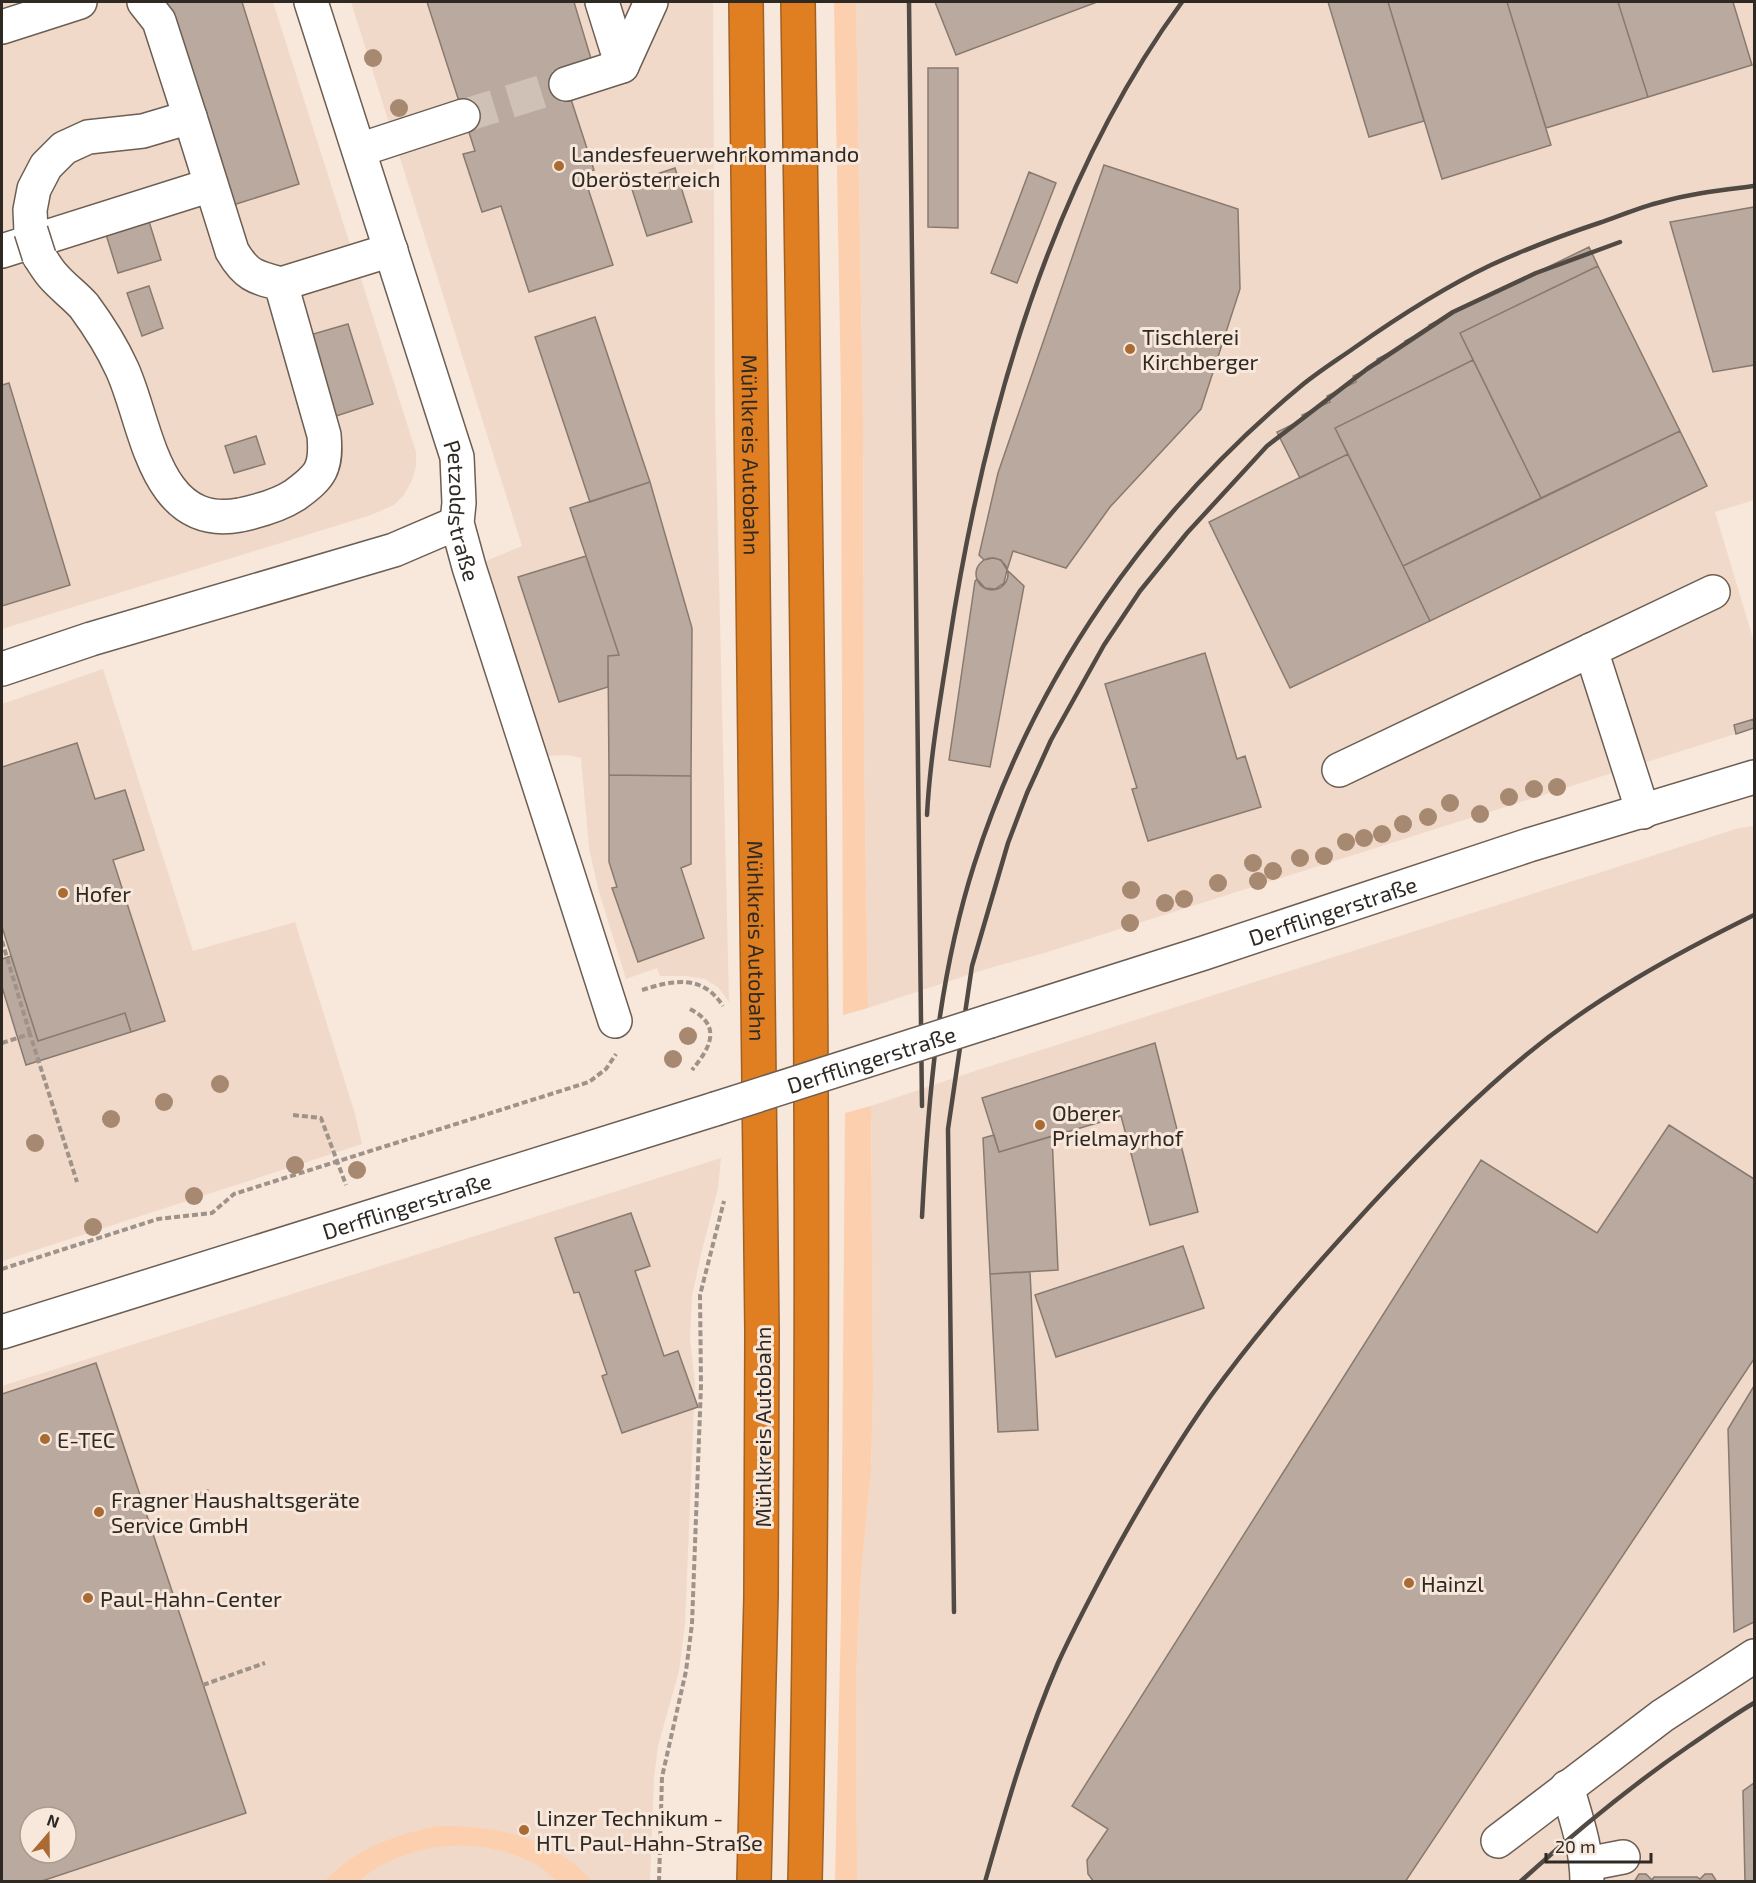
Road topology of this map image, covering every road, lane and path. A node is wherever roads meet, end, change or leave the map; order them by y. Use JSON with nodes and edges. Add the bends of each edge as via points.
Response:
{"nodes":[{"id":1,"x":80,"y":2,"type":"edge"},
{"id":2,"x":144,"y":2,"type":"edge"},
{"id":3,"x":311,"y":2,"type":"edge"},
{"id":4,"x":602,"y":2,"type":"edge"},
{"id":5,"x":651,"y":2,"type":"edge"},
{"id":6,"x":746,"y":2,"type":"edge"},
{"id":7,"x":798,"y":2,"type":"edge"},
{"id":8,"x":2,"y":27,"type":"edge"},
{"id":9,"x":622,"y":66,"type":"junction"},
{"id":10,"x":566,"y":84,"type":"tunnel mouth"},
{"id":11,"x":463,"y":116,"type":"tunnel mouth"},
{"id":12,"x":190,"y":117,"type":"junction"},
{"id":13,"x":359,"y":150,"type":"junction"},
{"id":14,"x":211,"y":184,"type":"junction"},
{"id":15,"x":391,"y":250,"type":"junction"},
{"id":16,"x":2,"y":251,"type":"edge"},
{"id":17,"x":281,"y":284,"type":"junction"},
{"id":18,"x":457,"y":523,"type":"junction"},
{"id":19,"x":1713,"y":592,"type":"dead end"},
{"id":20,"x":1591,"y":650,"type":"junction"},
{"id":21,"x":2,"y":669,"type":"edge"},
{"id":22,"x":1339,"y":770,"type":"dead end"},
{"id":23,"x":1749,"y":781,"type":"edge"},
{"id":24,"x":1643,"y":812,"type":"junction"},
{"id":25,"x":2,"y":941,"type":"edge"},
{"id":26,"x":724,"y":1008,"type":"dead end"},
{"id":27,"x":690,"y":1010,"type":"dead end"},
{"id":28,"x":612,"y":1011,"type":"junction"},
{"id":29,"x":30,"y":1034,"type":"junction"},
{"id":30,"x":2,"y":1043,"type":"edge"},
{"id":31,"x":692,"y":1070,"type":"dead end"},
{"id":32,"x":293,"y":1115,"type":"dead end"},
{"id":33,"x":338,"y":1161,"type":"junction"},
{"id":34,"x":77,"y":1182,"type":"dead end"},
{"id":35,"x":346,"y":1185,"type":"dead end"},
{"id":36,"x":727,"y":1191,"type":"dead end"},
{"id":37,"x":2,"y":1269,"type":"edge"},
{"id":38,"x":2,"y":1332,"type":"edge"},
{"id":39,"x":209,"y":1491,"type":"dead end"},
{"id":40,"x":145,"y":1512,"type":"dead end"},
{"id":41,"x":1755,"y":1656,"type":"edge"},
{"id":42,"x":265,"y":1663,"type":"dead end"},
{"id":43,"x":203,"y":1684,"type":"dead end"},
{"id":44,"x":1567,"y":1787,"type":"junction"},
{"id":45,"x":1498,"y":1841,"type":"dead end"},
{"id":46,"x":1623,"y":1857,"type":"dead end"},
{"id":47,"x":1587,"y":1873,"type":"edge"},
{"id":48,"x":659,"y":1881,"type":"edge"},
{"id":49,"x":754,"y":1881,"type":"edge"},
{"id":50,"x":805,"y":1881,"type":"edge"}],
"edges":[{"from":1,"to":8,"type":"street"},
{"from":2,"to":12,"type":"street","via":[[159,21]]},
{"from":3,"to":13,"type":"street","name":"Petzoldstraße"},
{"from":4,"to":9,"type":"street"},
{"from":5,"to":9,"type":"street"},
{"from":6,"to":49,"type":"highway","name":"Mühlkreis Autobahn","via":[[762,1331]]},
{"from":7,"to":50,"type":"highway","via":[[812,1316]]},
{"from":9,"to":10,"type":"street"},
{"from":11,"to":13,"type":"street"},
{"from":12,"to":14,"type":"street"},
{"from":12,"to":17,"type":"street","via":[[143,131],[88,137],[64,148],[46,166],[34,189],[30,210],[35,243],[53,276],[83,305],[122,369],[150,454],[165,483],[185,504],[201,513],[228,517],[284,503],[321,471],[326,456],[324,435]]},
{"from":13,"to":15,"type":"street","name":"Petzoldstraße"},
{"from":14,"to":16,"type":"street"},
{"from":14,"to":17,"type":"street","via":[[232,251],[242,268],[260,279]]},
{"from":15,"to":17,"type":"street"},
{"from":15,"to":18,"type":"street","name":"Petzoldstraße","via":[[458,457]]},
{"from":18,"to":21,"type":"street","via":[[394,550]]},
{"from":18,"to":28,"type":"street","name":"Petzoldstraße"},
{"from":19,"to":20,"type":"street"},
{"from":20,"to":22,"type":"street"},
{"from":20,"to":24,"type":"street"},
{"from":23,"to":24,"type":"street","name":"Derfflingerstraße"},
{"from":24,"to":38,"type":"street","name":"Derfflingerstraße","bridge":true},
{"from":25,"to":29,"type":"path"},
{"from":26,"to":28,"type":"path","via":[[706,987],[691,982],[668,982]]},
{"from":27,"to":31,"type":"path","via":[[707,1021],[711,1032],[702,1058]]},
{"from":28,"to":33,"type":"path","via":[[619,1041],[616,1055],[590,1082]]},
{"from":29,"to":30,"type":"path"},
{"from":29,"to":34,"type":"path"},
{"from":32,"to":33,"type":"path","via":[[321,1118]]},
{"from":33,"to":35,"type":"path"},
{"from":33,"to":37,"type":"path","via":[[234,1194],[212,1214],[158,1219]]},
{"from":36,"to":48,"type":"path","via":[[700,1295],[701,1385],[692,1624],[663,1777]]},
{"from":39,"to":40,"type":"path"},
{"from":41,"to":44,"type":"street","via":[[1662,1716]]},
{"from":42,"to":43,"type":"path"},
{"from":44,"to":45,"type":"street"},
{"from":44,"to":47,"type":"street"},
{"from":46,"to":47,"type":"street"}]}
